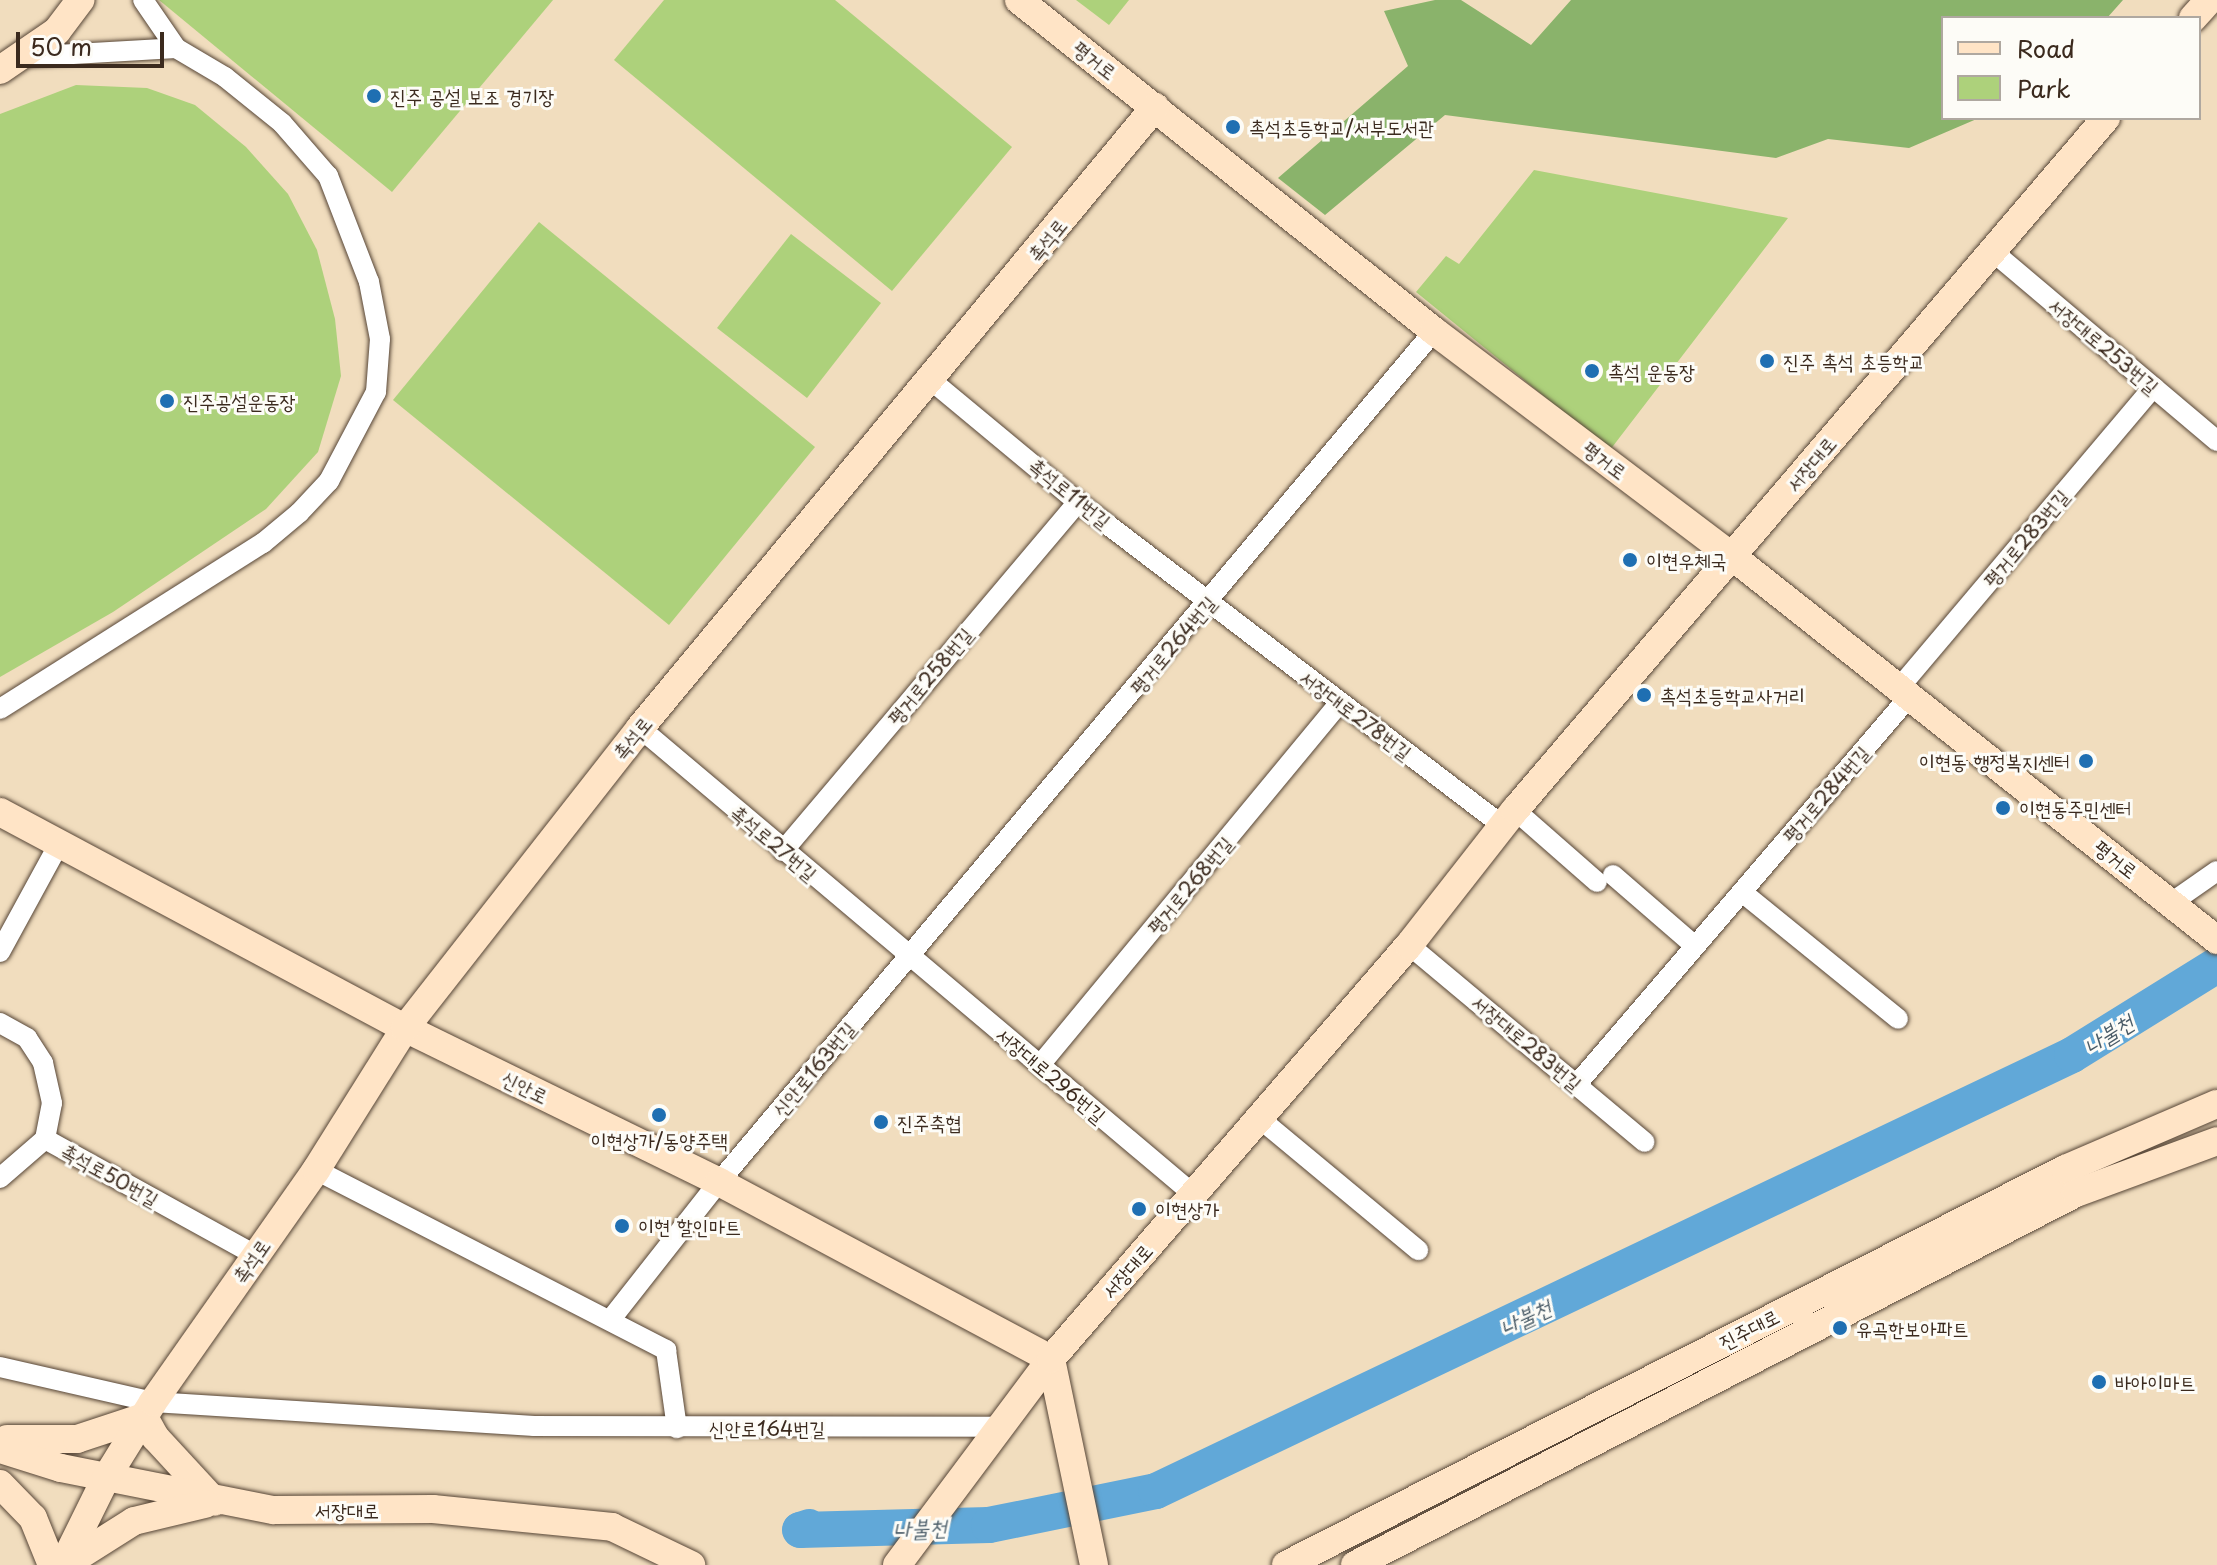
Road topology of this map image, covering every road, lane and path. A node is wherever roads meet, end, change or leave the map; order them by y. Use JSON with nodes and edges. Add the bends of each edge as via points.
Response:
{"nodes":[{"id":1,"x":80,"y":0,"type":"edge"},
{"id":2,"x":143,"y":0,"type":"edge"},
{"id":3,"x":1019,"y":0,"type":"edge"},
{"id":4,"x":2209,"y":0,"type":"edge"},
{"id":5,"x":2195,"y":16,"type":"edge"},
{"id":6,"x":176,"y":48,"type":"junction"},
{"id":7,"x":11,"y":63,"type":"edge"},
{"id":8,"x":1155,"y":107,"type":"junction"},
{"id":9,"x":2104,"y":120,"type":"edge"},
{"id":10,"x":1991,"y":250,"type":"junction"},
{"id":11,"x":1434,"y":331,"type":"junction"},
{"id":12,"x":932,"y":381,"type":"junction"},
{"id":13,"x":2153,"y":387,"type":"junction"},
{"id":14,"x":2217,"y":441,"type":"edge"},
{"id":15,"x":1078,"y":502,"type":"junction"},
{"id":16,"x":1733,"y":557,"type":"junction"},
{"id":17,"x":1211,"y":601,"type":"junction"},
{"id":18,"x":1904,"y":693,"type":"junction"},
{"id":19,"x":1339,"y":704,"type":"junction"},
{"id":20,"x":0,"y":709,"type":"edge"},
{"id":21,"x":640,"y":728,"type":"junction"},
{"id":22,"x":0,"y":812,"type":"edge"},
{"id":23,"x":1509,"y":818,"type":"junction"},
{"id":24,"x":60,"y":842,"type":"junction"},
{"id":25,"x":783,"y":851,"type":"junction"},
{"id":26,"x":2217,"y":871,"type":"edge"},
{"id":27,"x":1742,"y":892,"type":"junction"},
{"id":28,"x":2181,"y":911,"type":"junction"},
{"id":29,"x":2217,"y":940,"type":"edge"},
{"id":30,"x":1409,"y":945,"type":"junction"},
{"id":31,"x":1695,"y":946,"type":"junction"},
{"id":32,"x":0,"y":952,"type":"edge"},
{"id":33,"x":909,"y":956,"type":"junction"},
{"id":34,"x":1898,"y":1019,"type":"dead end"},
{"id":35,"x":0,"y":1023,"type":"edge"},
{"id":36,"x":405,"y":1028,"type":"junction"},
{"id":37,"x":1040,"y":1065,"type":"junction"},
{"id":38,"x":1577,"y":1084,"type":"junction"},
{"id":39,"x":2217,"y":1104,"type":"edge"},
{"id":40,"x":1259,"y":1118,"type":"junction"},
{"id":41,"x":45,"y":1139,"type":"junction"},
{"id":42,"x":2217,"y":1141,"type":"edge"},
{"id":43,"x":1645,"y":1142,"type":"dead end"},
{"id":44,"x":316,"y":1170,"type":"junction"},
{"id":45,"x":0,"y":1178,"type":"edge"},
{"id":46,"x":719,"y":1182,"type":"junction"},
{"id":47,"x":1193,"y":1194,"type":"junction"},
{"id":48,"x":1418,"y":1250,"type":"dead end"},
{"id":49,"x":255,"y":1255,"type":"junction"},
{"id":50,"x":611,"y":1319,"type":"junction"},
{"id":51,"x":1051,"y":1359,"type":"junction"},
{"id":52,"x":0,"y":1367,"type":"edge"},
{"id":53,"x":149,"y":1410,"type":"junction"},
{"id":54,"x":999,"y":1427,"type":"junction"},
{"id":55,"x":677,"y":1428,"type":"junction"},
{"id":56,"x":0,"y":1439,"type":"edge"},
{"id":57,"x":0,"y":1449,"type":"edge"},
{"id":58,"x":106,"y":1478,"type":"junction"},
{"id":59,"x":0,"y":1484,"type":"edge"},
{"id":60,"x":215,"y":1502,"type":"junction"},
{"id":61,"x":52,"y":1565,"type":"edge"},
{"id":62,"x":64,"y":1565,"type":"edge"},
{"id":63,"x":691,"y":1565,"type":"edge"},
{"id":64,"x":897,"y":1565,"type":"edge"},
{"id":65,"x":1094,"y":1565,"type":"edge"},
{"id":66,"x":1286,"y":1565,"type":"edge"},
{"id":67,"x":1355,"y":1565,"type":"edge"}],
"edges":[{"from":1,"to":7,"type":"street","via":[[57,31]]},
{"from":2,"to":6,"type":"street"},
{"from":3,"to":8,"type":"street","name":"평거로"},
{"from":4,"to":5,"type":"street"},
{"from":6,"to":7,"type":"street"},
{"from":6,"to":20,"type":"street","via":[[225,77],[282,123],[328,176],[369,282],[380,339],[376,392],[329,481],[299,513],[263,543]]},
{"from":8,"to":11,"type":"street","name":"평거로"},
{"from":8,"to":12,"type":"street","name":"촉석로"},
{"from":9,"to":10,"type":"street","name":"서장대로"},
{"from":10,"to":13,"type":"street","name":"서장대로253번길"},
{"from":10,"to":16,"type":"street","name":"서장대로"},
{"from":11,"to":16,"type":"street","name":"평거로"},
{"from":11,"to":17,"type":"street","name":"평거로264번길"},
{"from":12,"to":15,"type":"street","name":"촉석로11번길"},
{"from":12,"to":21,"type":"street","name":"촉석로"},
{"from":13,"to":14,"type":"street","name":"서장대로253번길"},
{"from":13,"to":18,"type":"street","name":"평거로283번길"},
{"from":15,"to":17,"type":"street","name":"촉석로11번길"},
{"from":15,"to":25,"type":"street","name":"평거로258번길"},
{"from":16,"to":18,"type":"street","name":"평거로"},
{"from":16,"to":23,"type":"street","name":"서장대로"},
{"from":17,"to":19,"type":"street","name":"서장대로278번길"},
{"from":17,"to":33,"type":"street","name":"평거로264번길"},
{"from":18,"to":27,"type":"street","name":"평거로284번길"},
{"from":18,"to":28,"type":"street","name":"평거로"},
{"from":19,"to":23,"type":"street","name":"서장대로278번길"},
{"from":19,"to":37,"type":"street","name":"평거로268번길"},
{"from":21,"to":25,"type":"street","name":"촉석로27번길"},
{"from":21,"to":36,"type":"street","name":"촉석로"},
{"from":22,"to":24,"type":"street","name":"신안로"},
{"from":23,"to":30,"type":"street","name":"서장대로"},
{"from":23,"to":31,"type":"street","via":[[1605,878]]},
{"from":24,"to":32,"type":"street"},
{"from":24,"to":36,"type":"street","name":"신안로"},
{"from":25,"to":33,"type":"street","name":"촉석로27번길"},
{"from":26,"to":28,"type":"street"},
{"from":27,"to":31,"type":"street","name":"평거로284번길"},
{"from":27,"to":34,"type":"street"},
{"from":28,"to":29,"type":"street","name":"평거로"},
{"from":30,"to":38,"type":"street","name":"서장대로283번길"},
{"from":30,"to":40,"type":"street","name":"서장대로"},
{"from":31,"to":38,"type":"street","name":"평거로284번길"},
{"from":33,"to":37,"type":"street","name":"서장대로296번길"},
{"from":33,"to":46,"type":"street","name":"신안로163번길"},
{"from":35,"to":41,"type":"street","name":"촉석로50번길","via":[[27,1038],[43,1063],[52,1103]]},
{"from":36,"to":44,"type":"street","name":"촉석로"},
{"from":36,"to":46,"type":"street","name":"신안로"},
{"from":37,"to":47,"type":"street","name":"서장대로296번길"},
{"from":38,"to":43,"type":"street","name":"서장대로283번길"},
{"from":39,"to":66,"type":"street","name":"진주대로","via":[[2065,1169]]},
{"from":40,"to":47,"type":"street","name":"서장대로"},
{"from":40,"to":48,"type":"street"},
{"from":41,"to":45,"type":"street"},
{"from":41,"to":49,"type":"street","name":"촉석로50번길"},
{"from":42,"to":67,"type":"street","name":"진주대로","via":[[2076,1193]]},
{"from":44,"to":49,"type":"street","name":"촉석로"},
{"from":44,"to":50,"type":"street"},
{"from":46,"to":50,"type":"street"},
{"from":46,"to":51,"type":"street","name":"신안로"},
{"from":47,"to":51,"type":"street","name":"서장대로"},
{"from":49,"to":53,"type":"street","name":"촉석로"},
{"from":50,"to":55,"type":"street","via":[[666,1350]]},
{"from":51,"to":54,"type":"street","name":"서장대로"},
{"from":51,"to":65,"type":"street"},
{"from":52,"to":53,"type":"street"},
{"from":53,"to":55,"type":"street"},
{"from":53,"to":56,"type":"street","via":[[77,1439]]},
{"from":53,"to":58,"type":"street","name":"촉석로"},
{"from":53,"to":60,"type":"street","via":[[155,1437]]},
{"from":54,"to":55,"type":"street","name":"신안로164번길"},
{"from":54,"to":64,"type":"street","name":"서장대로"},
{"from":57,"to":58,"type":"street","name":"서장대로"},
{"from":58,"to":60,"type":"street","name":"서장대로"},
{"from":58,"to":62,"type":"street","name":"촉석로"},
{"from":59,"to":61,"type":"street","via":[[33,1518]]},
{"from":60,"to":62,"type":"street","via":[[134,1521]]},
{"from":60,"to":63,"type":"street","name":"서장대로","via":[[274,1510],[433,1509],[541,1516],[612,1527]]}]}
